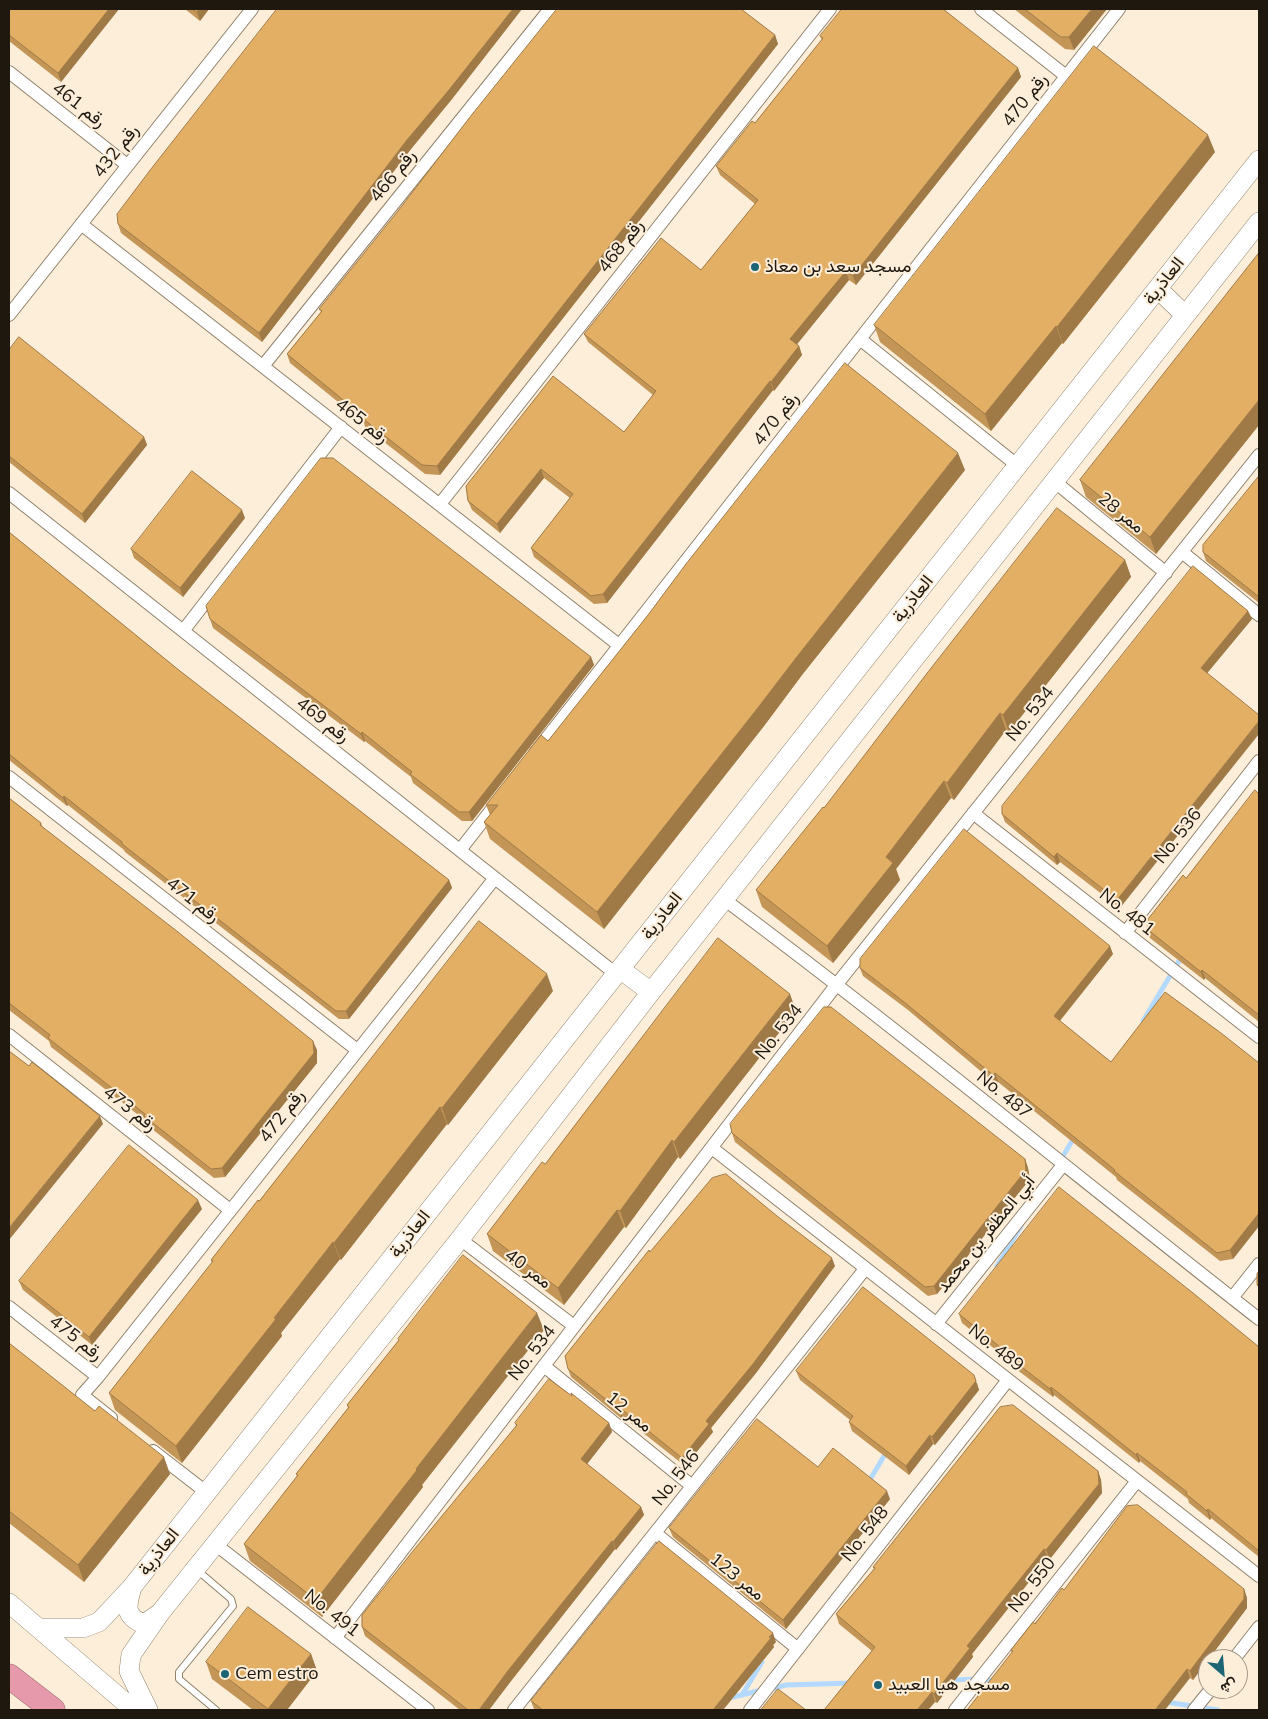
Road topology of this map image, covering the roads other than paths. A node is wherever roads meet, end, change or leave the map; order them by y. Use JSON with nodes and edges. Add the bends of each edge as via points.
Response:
{"nodes":[{"id":1,"x":252,"y":9,"type":"edge"},
{"id":2,"x":550,"y":9,"type":"edge"},
{"id":3,"x":830,"y":9,"type":"edge"},
{"id":4,"x":982,"y":9,"type":"edge"},
{"id":5,"x":1119,"y":9,"type":"edge"},
{"id":6,"x":9,"y":72,"type":"edge"},
{"id":7,"x":1066,"y":76,"type":"junction"},
{"id":8,"x":1259,"y":160,"type":"edge"},
{"id":9,"x":127,"y":165,"type":"junction"},
{"id":10,"x":1259,"y":222,"type":"edge"},
{"id":11,"x":82,"y":224,"type":"junction"},
{"id":12,"x":1158,"y":289,"type":"junction"},
{"id":13,"x":9,"y":315,"type":"edge"},
{"id":14,"x":1185,"y":315,"type":"junction"},
{"id":15,"x":860,"y":339,"type":"junction"},
{"id":16,"x":263,"y":366,"type":"junction"},
{"id":17,"x":341,"y":427,"type":"junction"},
{"id":18,"x":1259,"y":455,"type":"edge"},
{"id":19,"x":1018,"y":466,"type":"junction"},
{"id":20,"x":1054,"y":481,"type":"junction"},
{"id":21,"x":9,"y":493,"type":"edge"},
{"id":22,"x":440,"y":504,"type":"junction"},
{"id":23,"x":1182,"y":552,"type":"junction"},
{"id":24,"x":1166,"y":573,"type":"junction"},
{"id":25,"x":1259,"y":615,"type":"edge"},
{"id":26,"x":182,"y":631,"type":"junction"},
{"id":27,"x":620,"y":646,"type":"junction"},
{"id":28,"x":1259,"y":761,"type":"edge"},
{"id":29,"x":528,"y":764,"type":"edge"},
{"id":30,"x":9,"y":777,"type":"edge"},
{"id":31,"x":509,"y":787,"type":"edge"},
{"id":32,"x":973,"y":813,"type":"junction"},
{"id":33,"x":460,"y":850,"type":"junction"},
{"id":34,"x":495,"y":878,"type":"junction"},
{"id":35,"x":725,"y":900,"type":"junction"},
{"id":36,"x":1125,"y":933,"type":"junction"},
{"id":37,"x":618,"y":971,"type":"junction"},
{"id":38,"x":837,"y":984,"type":"junction"},
{"id":39,"x":651,"y":992,"type":"junction"},
{"id":40,"x":9,"y":1035,"type":"edge"},
{"id":41,"x":1259,"y":1037,"type":"edge"},
{"id":42,"x":357,"y":1050,"type":"junction"},
{"id":43,"x":712,"y":1148,"type":"junction"},
{"id":44,"x":1063,"y":1165,"type":"junction"},
{"id":45,"x":230,"y":1210,"type":"junction"},
{"id":46,"x":460,"y":1239,"type":"junction"},
{"id":47,"x":1259,"y":1264,"type":"edge"},
{"id":48,"x":865,"y":1268,"type":"junction"},
{"id":49,"x":1232,"y":1298,"type":"junction"},
{"id":50,"x":9,"y":1307,"type":"edge"},
{"id":51,"x":1259,"y":1320,"type":"edge"},
{"id":52,"x":936,"y":1324,"type":"junction"},
{"id":53,"x":574,"y":1326,"type":"junction"},
{"id":54,"x":544,"y":1366,"type":"junction"},
{"id":55,"x":98,"y":1377,"type":"junction"},
{"id":56,"x":1008,"y":1380,"type":"junction"},
{"id":57,"x":121,"y":1426,"type":"edge"},
{"id":58,"x":144,"y":1444,"type":"edge"},
{"id":59,"x":1137,"y":1481,"type":"junction"},
{"id":60,"x":692,"y":1486,"type":"junction"},
{"id":61,"x":206,"y":1492,"type":"junction"},
{"id":62,"x":655,"y":1533,"type":"junction"},
{"id":63,"x":215,"y":1544,"type":"junction"},
{"id":64,"x":196,"y":1569,"type":"junction"},
{"id":65,"x":1259,"y":1576,"type":"edge"},
{"id":66,"x":132,"y":1587,"type":"junction"},
{"id":67,"x":9,"y":1603,"type":"edge"},
{"id":68,"x":160,"y":1613,"type":"junction"},
{"id":69,"x":1259,"y":1627,"type":"edge"},
{"id":70,"x":39,"y":1628,"type":"junction"},
{"id":71,"x":335,"y":1638,"type":"junction"},
{"id":72,"x":798,"y":1649,"type":"junction"},
{"id":73,"x":1242,"y":1649,"type":"edge"},
{"id":74,"x":9,"y":1676,"type":"edge"},
{"id":75,"x":1202,"y":1699,"type":"edge"},
{"id":76,"x":53,"y":1710,"type":"edge"},
{"id":77,"x":134,"y":1710,"type":"edge"},
{"id":78,"x":148,"y":1710,"type":"edge"},
{"id":79,"x":216,"y":1710,"type":"edge"},
{"id":80,"x":428,"y":1710,"type":"edge"},
{"id":81,"x":514,"y":1710,"type":"edge"},
{"id":82,"x":750,"y":1710,"type":"edge"},
{"id":83,"x":955,"y":1710,"type":"edge"},
{"id":84,"x":1194,"y":1710,"type":"edge"}],
"edges":[{"from":1,"to":9,"type":"street","name":"رقم 432"},
{"from":2,"to":16,"type":"street","name":"رقم 466"},
{"from":3,"to":22,"type":"street","name":"رقم 468"},
{"from":4,"to":7,"type":"street"},
{"from":5,"to":7,"type":"street","name":"رقم 470"},
{"from":6,"to":9,"type":"street","name":"رقم 461"},
{"from":7,"to":15,"type":"street","name":"رقم 470"},
{"from":8,"to":12,"type":"street","name":"العاذرية"},
{"from":9,"to":11,"type":"street","name":"رقم 432"},
{"from":10,"to":14,"type":"street"},
{"from":11,"to":13,"type":"street","name":"رقم 432"},
{"from":11,"to":16,"type":"street","name":"رقم 465"},
{"from":12,"to":14,"type":"street"},
{"from":12,"to":19,"type":"street","name":"العاذرية"},
{"from":14,"to":20,"type":"street"},
{"from":15,"to":19,"type":"street"},
{"from":15,"to":27,"type":"street","name":"رقم 470"},
{"from":16,"to":17,"type":"street","name":"رقم 465"},
{"from":17,"to":22,"type":"street","name":"رقم 465"},
{"from":17,"to":26,"type":"street"},
{"from":18,"to":23,"type":"street","name":"No. 534"},
{"from":19,"to":37,"type":"street","name":"العاذرية"},
{"from":20,"to":24,"type":"street","name":"ممر 28"},
{"from":20,"to":35,"type":"street"},
{"from":21,"to":26,"type":"street","name":"رقم 469"},
{"from":22,"to":27,"type":"street","name":"رقم 465"},
{"from":23,"to":24,"type":"street","name":"No. 534"},
{"from":23,"to":25,"type":"street"},
{"from":24,"to":32,"type":"street","name":"No. 534"},
{"from":26,"to":33,"type":"street","name":"رقم 469"},
{"from":27,"to":29,"type":"street","name":"رقم 470"},
{"from":28,"to":36,"type":"street","name":"No. 536"},
{"from":30,"to":42,"type":"street","name":"رقم 471"},
{"from":31,"to":33,"type":"street"},
{"from":32,"to":36,"type":"street","name":"No. 481"},
{"from":32,"to":38,"type":"street","name":"No. 534"},
{"from":33,"to":34,"type":"street","name":"رقم 469"},
{"from":34,"to":37,"type":"street","name":"رقم 469"},
{"from":34,"to":42,"type":"street","name":"رقم 472"},
{"from":35,"to":38,"type":"street","name":"No. 487"},
{"from":35,"to":39,"type":"street"},
{"from":36,"to":41,"type":"street","name":"No. 481"},
{"from":37,"to":39,"type":"street"},
{"from":37,"to":61,"type":"street","name":"العاذرية"},
{"from":38,"to":43,"type":"street","name":"No. 534"},
{"from":38,"to":44,"type":"street","name":"No. 487"},
{"from":39,"to":46,"type":"street"},
{"from":40,"to":45,"type":"street","name":"رقم 473"},
{"from":42,"to":45,"type":"street","name":"رقم 472"},
{"from":43,"to":48,"type":"street","name":"No. 489"},
{"from":43,"to":53,"type":"street","name":"No. 534"},
{"from":44,"to":49,"type":"street","name":"No. 487"},
{"from":44,"to":52,"type":"street","name":"أبي المظفر بن محمد"},
{"from":45,"to":55,"type":"street","name":"رقم 472"},
{"from":46,"to":53,"type":"street","name":"ممر 40"},
{"from":46,"to":63,"type":"street"},
{"from":47,"to":49,"type":"street"},
{"from":48,"to":52,"type":"street","name":"No. 489"},
{"from":48,"to":60,"type":"street","name":"No. 546"},
{"from":49,"to":51,"type":"street","name":"No. 487"},
{"from":50,"to":55,"type":"street","name":"رقم 475"},
{"from":52,"to":56,"type":"street","name":"No. 489"},
{"from":53,"to":54,"type":"street","name":"No. 534"},
{"from":54,"to":60,"type":"street","name":"ممر 12"},
{"from":54,"to":71,"type":"street","name":"No. 534"},
{"from":55,"to":57,"type":"street","name":"رقم 475","via":[[82,1395]]},
{"from":56,"to":59,"type":"street","name":"No. 489"},
{"from":56,"to":72,"type":"street","name":"No. 548"},
{"from":58,"to":61,"type":"street"},
{"from":59,"to":65,"type":"street","name":"No. 489"},
{"from":59,"to":83,"type":"street","name":"No. 550"},
{"from":60,"to":62,"type":"street","name":"No. 546"},
{"from":61,"to":66,"type":"street","name":"العاذرية"},
{"from":62,"to":72,"type":"street","name":"ممر 123"},
{"from":62,"to":81,"type":"street","name":"No. 546"},
{"from":63,"to":64,"type":"street"},
{"from":63,"to":71,"type":"street","name":"No. 491"},
{"from":64,"to":68,"type":"street"},
{"from":64,"to":79,"type":"lane","via":[[232,1599],[233,1606],[179,1672],[179,1679]]},
{"from":66,"to":68,"type":"street","via":[[127,1605],[134,1620],[144,1624]]},
{"from":66,"to":70,"type":"street","name":"العاذرية","via":[[99,1622],[83,1628]]},
{"from":67,"to":70,"type":"street"},
{"from":68,"to":78,"type":"street","via":[[131,1655],[129,1671]]},
{"from":69,"to":73,"type":"street"},
{"from":70,"to":77,"type":"street"},
{"from":71,"to":80,"type":"street","name":"No. 491"},
{"from":72,"to":82,"type":"street","name":"No. 548"},
{"from":74,"to":76,"type":"highway"},
{"from":75,"to":84,"type":"street"}]}
